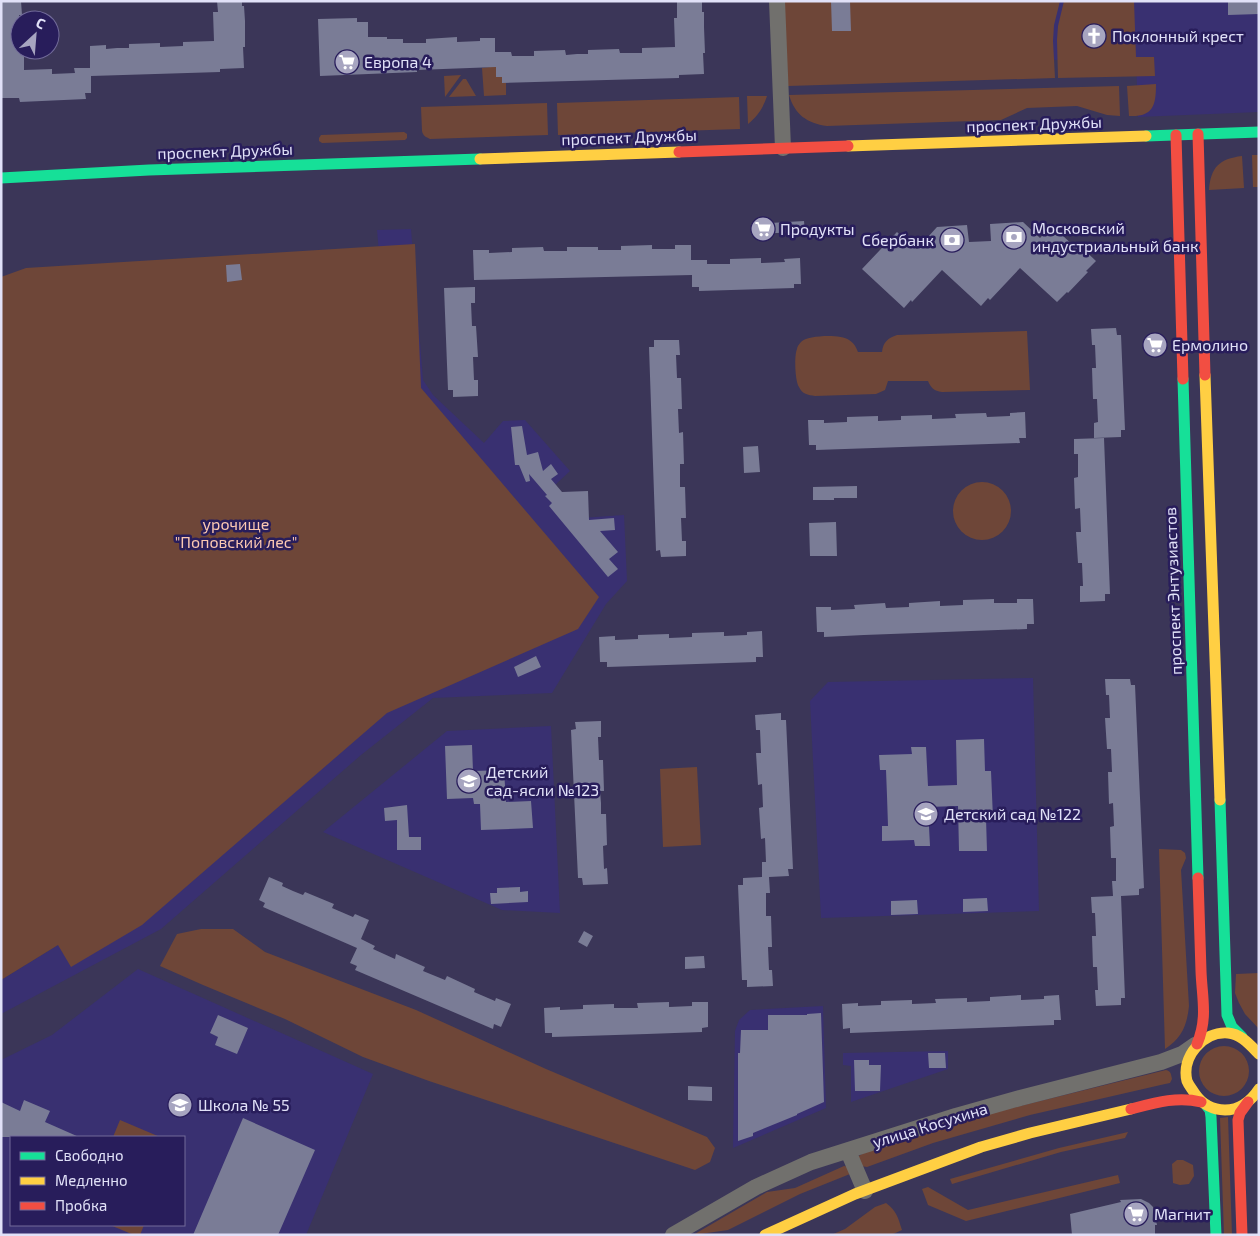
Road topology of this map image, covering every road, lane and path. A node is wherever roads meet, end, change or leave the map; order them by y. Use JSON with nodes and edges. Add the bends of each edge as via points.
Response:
{"nodes":[{"id":1,"x":777,"y":1,"type":"edge"},
{"id":2,"x":1259,"y":132,"type":"edge"},
{"id":3,"x":1198,"y":134,"type":"junction"},
{"id":4,"x":1176,"y":135,"type":"junction"},
{"id":5,"x":782,"y":148,"type":"junction"},
{"id":6,"x":1,"y":178,"type":"edge"},
{"id":7,"x":1249,"y":1041,"type":"edge"},
{"id":8,"x":1197,"y":1044,"type":"junction"},
{"id":9,"x":1259,"y":1054,"type":"edge"},
{"id":10,"x":1255,"y":1096,"type":"edge"},
{"id":11,"x":1204,"y":1104,"type":"junction"},
{"id":12,"x":848,"y":1151,"type":"junction"},
{"id":13,"x":864,"y":1191,"type":"junction"},
{"id":14,"x":673,"y":1235,"type":"edge"},
{"id":15,"x":765,"y":1235,"type":"edge"},
{"id":16,"x":1216,"y":1235,"type":"edge"},
{"id":17,"x":1242,"y":1235,"type":"edge"}],
"edges":[{"from":1,"to":5,"type":"street"},
{"from":2,"to":3,"type":"main road","name":"проспект Дружбы"},
{"from":3,"to":4,"type":"main road","name":"проспект Дружбы"},
{"from":3,"to":7,"type":"main road","via":[[1227,1015],[1237,1033]]},
{"from":4,"to":5,"type":"main road","name":"проспект Дружбы"},
{"from":4,"to":8,"type":"main road","name":"проспект Энтузиастов","via":[[1201,975],[1205,1017]]},
{"from":5,"to":6,"type":"main road","name":"проспект Дружбы"},
{"from":7,"to":8,"type":"main road","via":[[1230,1033],[1217,1033]]},
{"from":7,"to":9,"type":"main road"},
{"from":8,"to":11,"type":"main road","name":"проспект Энтузиастов","via":[[1189,1057],[1186,1078],[1193,1094]]},
{"from":8,"to":12,"type":"street","name":"улица Косухина","via":[[1161,1062],[956,1116]]},
{"from":10,"to":11,"type":"main road","via":[[1235,1109],[1218,1110]]},
{"from":10,"to":17,"type":"main road","via":[[1240,1113],[1237,1128]]},
{"from":11,"to":13,"type":"main road","via":[[1184,1099],[1081,1120],[1000,1142]]},
{"from":11,"to":16,"type":"main road","via":[[1211,1117]]},
{"from":12,"to":13,"type":"street"},
{"from":12,"to":14,"type":"street","name":"улица Косухина","via":[[811,1162],[756,1187]]},
{"from":13,"to":15,"type":"main road"}]}
